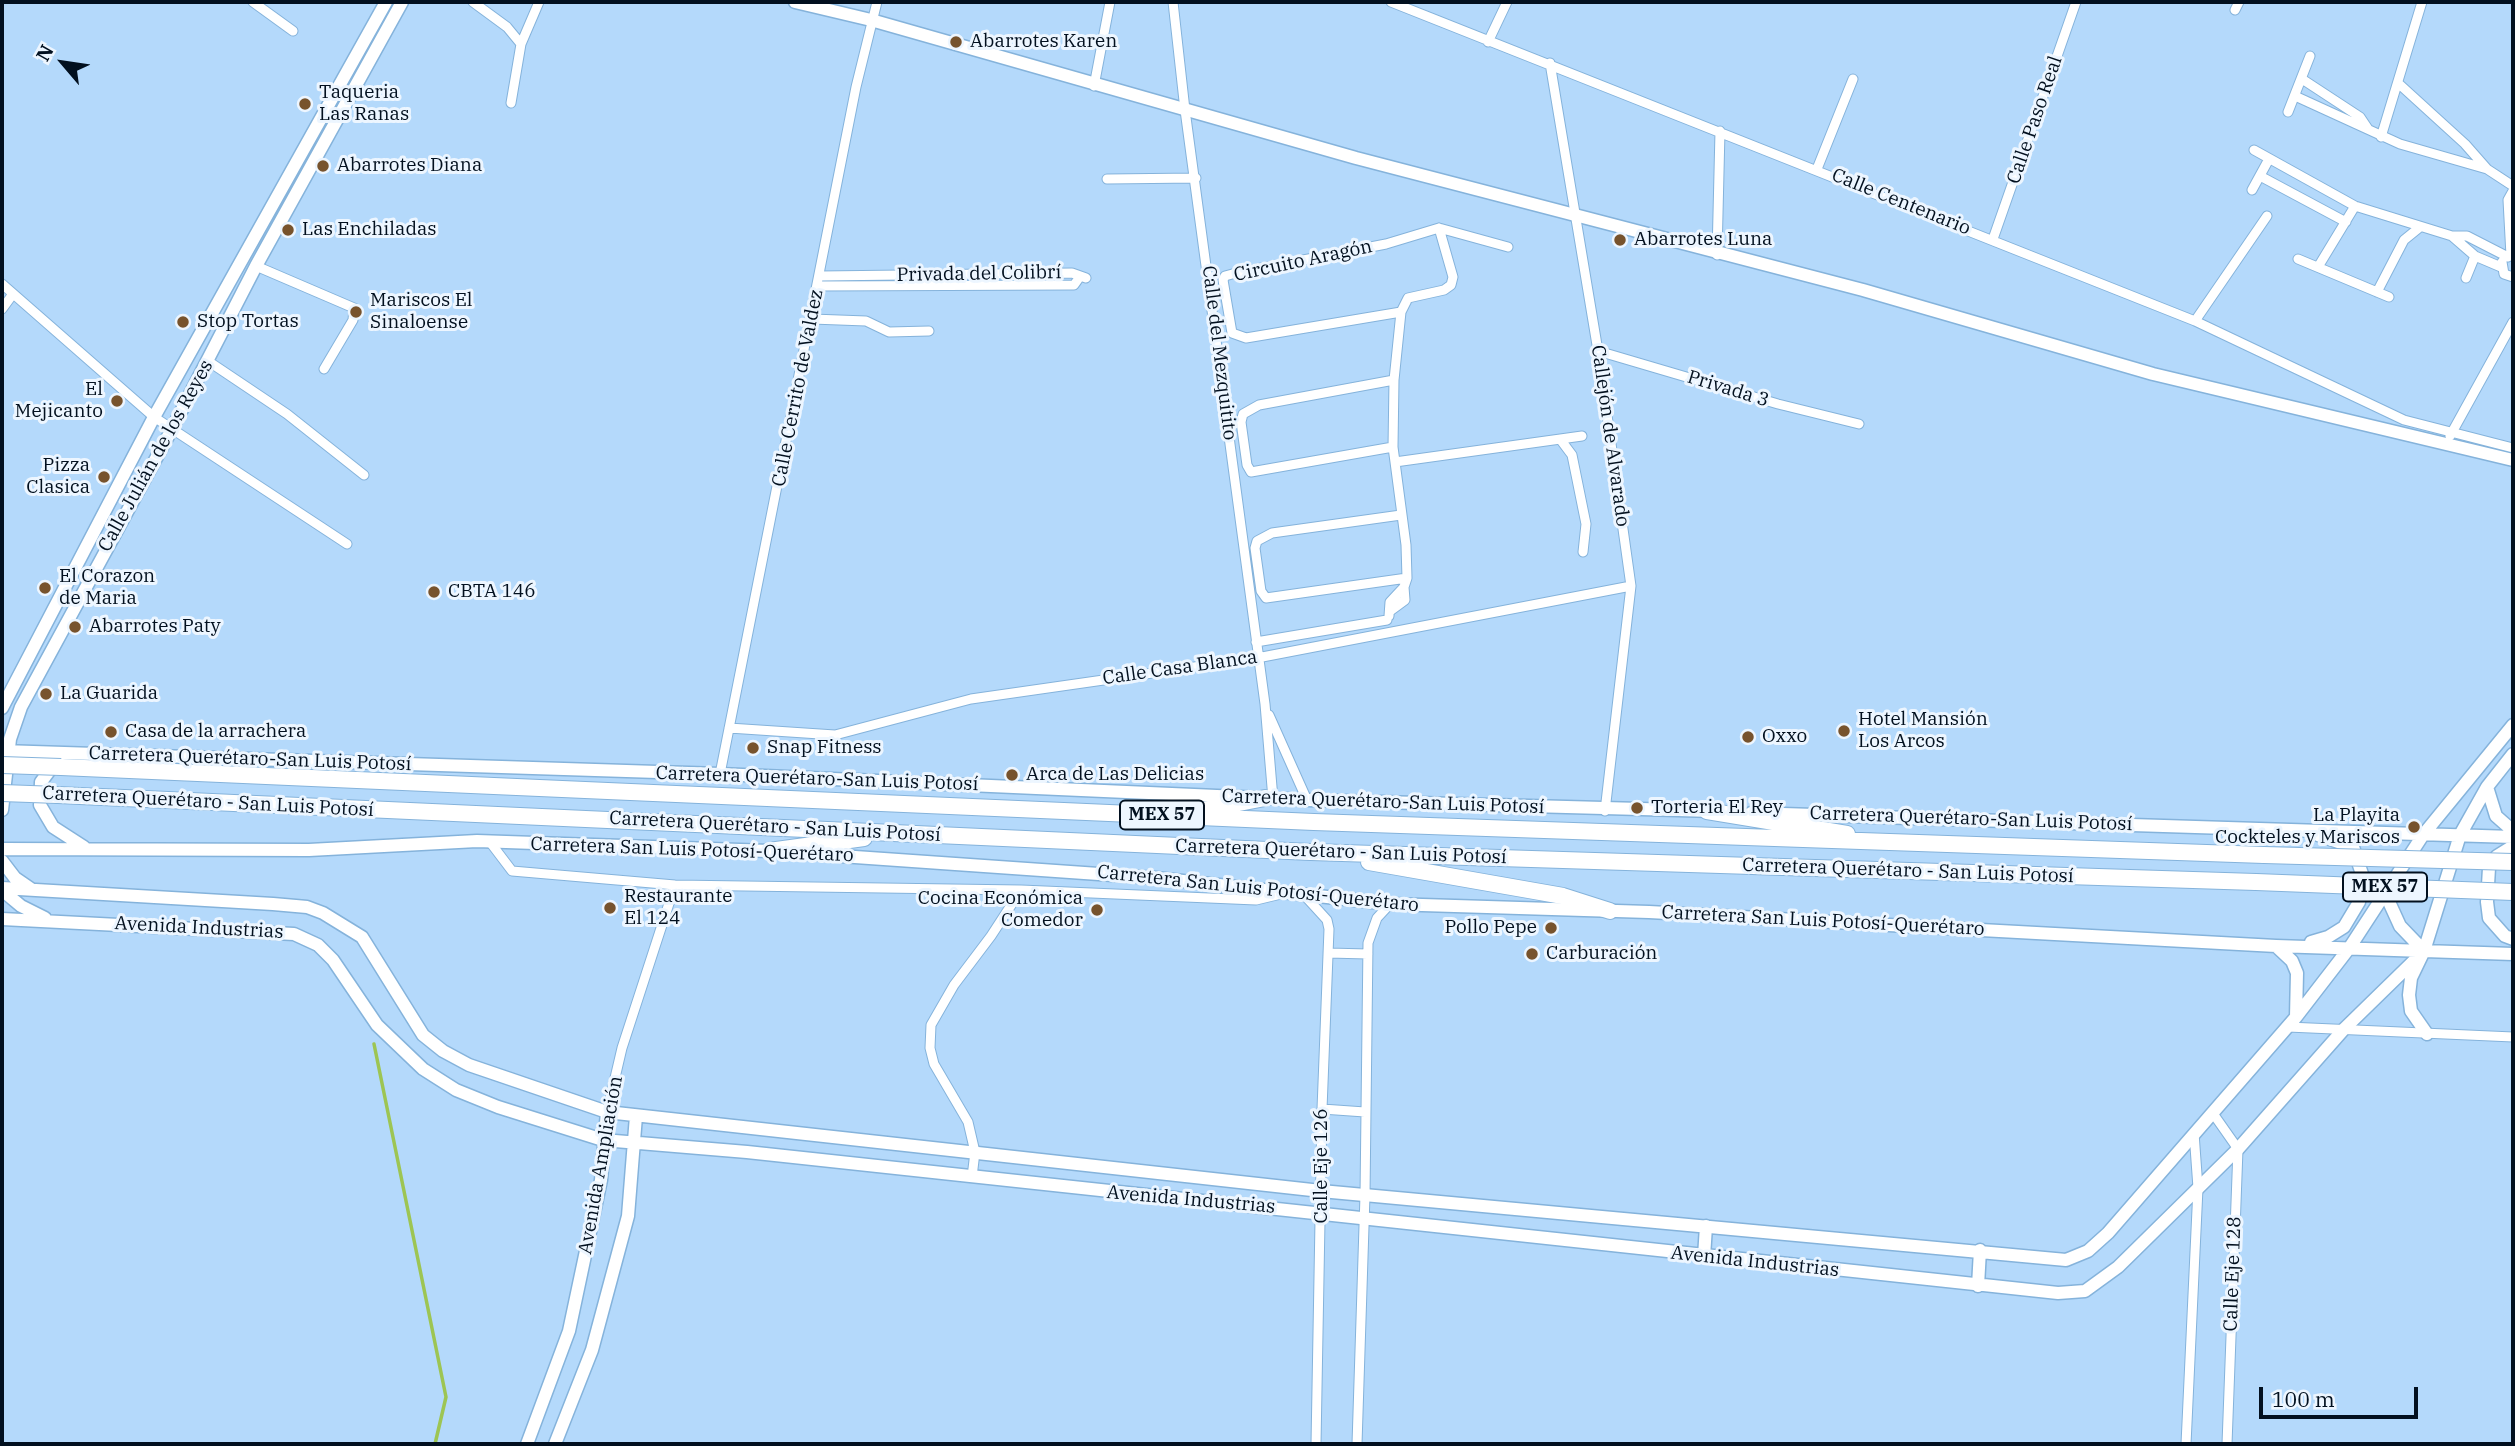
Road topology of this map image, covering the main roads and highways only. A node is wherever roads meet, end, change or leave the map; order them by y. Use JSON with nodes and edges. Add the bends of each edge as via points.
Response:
{"nodes":[{"id":1,"x":386,"y":2,"type":"edge"},
{"id":2,"x":402,"y":2,"type":"edge"},
{"id":3,"x":795,"y":2,"type":"edge"},
{"id":4,"x":376,"y":21,"type":"junction"},
{"id":5,"x":388,"y":28,"type":"junction"},
{"id":6,"x":307,"y":144,"type":"junction"},
{"id":7,"x":320,"y":151,"type":"junction"},
{"id":8,"x":2513,"y":460,"type":"edge"},
{"id":9,"x":2,"y":708,"type":"edge"},
{"id":10,"x":2513,"y":725,"type":"edge"},
{"id":11,"x":2513,"y":754,"type":"edge"},
{"id":12,"x":82,"y":755,"type":"junction"},
{"id":13,"x":4,"y":756,"type":"edge"},
{"id":14,"x":2487,"y":787,"type":"junction"},
{"id":15,"x":2,"y":793,"type":"edge"},
{"id":16,"x":1269,"y":799,"type":"junction"},
{"id":17,"x":2,"y":810,"type":"edge"},
{"id":18,"x":1707,"y":811,"type":"junction"},
{"id":19,"x":1171,"y":816,"type":"junction"},
{"id":20,"x":2288,"y":828,"type":"junction"},
{"id":21,"x":2513,"y":831,"type":"edge"},
{"id":22,"x":905,"y":833,"type":"junction"},
{"id":23,"x":2423,"y":835,"type":"junction"},
{"id":24,"x":2460,"y":835,"type":"junction"},
{"id":25,"x":2513,"y":837,"type":"edge"},
{"id":26,"x":1915,"y":845,"type":"junction"},
{"id":27,"x":2513,"y":846,"type":"edge"},
{"id":28,"x":2,"y":849,"type":"edge"},
{"id":29,"x":88,"y":849,"type":"junction"},
{"id":30,"x":769,"y":851,"type":"junction"},
{"id":31,"x":1311,"y":852,"type":"junction"},
{"id":32,"x":2,"y":861,"type":"edge"},
{"id":33,"x":2513,"y":862,"type":"edge"},
{"id":34,"x":2390,"y":882,"type":"junction"},
{"id":35,"x":2,"y":889,"type":"edge"},
{"id":36,"x":34,"y":890,"type":"junction"},
{"id":37,"x":2513,"y":892,"type":"edge"},
{"id":38,"x":1610,"y":911,"type":"junction"},
{"id":39,"x":2,"y":919,"type":"edge"},
{"id":40,"x":53,"y":921,"type":"junction"},
{"id":41,"x":2513,"y":939,"type":"edge"},
{"id":42,"x":2276,"y":946,"type":"junction"},
{"id":43,"x":2297,"y":946,"type":"junction"},
{"id":44,"x":2350,"y":947,"type":"junction"},
{"id":45,"x":2424,"y":951,"type":"junction"},
{"id":46,"x":2513,"y":954,"type":"edge"},
{"id":47,"x":2292,"y":1022,"type":"junction"},
{"id":48,"x":2427,"y":1034,"type":"road end"},
{"id":49,"x":607,"y":1112,"type":"junction"},
{"id":50,"x":636,"y":1116,"type":"junction"},
{"id":51,"x":603,"y":1140,"type":"junction"},
{"id":52,"x":634,"y":1144,"type":"junction"},
{"id":53,"x":1706,"y":1226,"type":"junction"},
{"id":54,"x":1980,"y":1250,"type":"junction"},
{"id":55,"x":1704,"y":1257,"type":"junction"},
{"id":56,"x":1978,"y":1286,"type":"junction"},
{"id":57,"x":527,"y":1444,"type":"edge"},
{"id":58,"x":555,"y":1444,"type":"edge"}],
"edges":[{"from":1,"to":4,"type":"main road","name":"Calle Julián de los Reyes"},
{"from":2,"to":5,"type":"main road","name":"Calle Julián de los Reyes"},
{"from":3,"to":8,"type":"main road","via":[[1717,255],[1863,290],[2153,374],[2410,435],[2449,438]]},
{"from":4,"to":5,"type":"main road"},
{"from":4,"to":6,"type":"main road","name":"Calle Julián de los Reyes"},
{"from":5,"to":7,"type":"main road","name":"Calle Julián de los Reyes"},
{"from":6,"to":7,"type":"main road"},
{"from":6,"to":9,"type":"main road","name":"Calle Julián de los Reyes","via":[[154,417]]},
{"from":7,"to":13,"type":"main road","name":"Calle Julián de los Reyes","via":[[21,707]]},
{"from":10,"to":23,"type":"main road","name":"Avenida Industrias"},
{"from":11,"to":14,"type":"main road"},
{"from":12,"to":13,"type":"main road","name":"Carretera Querétaro-San Luis Potosí"},
{"from":12,"to":16,"type":"main road","name":"Carretera Querétaro-San Luis Potosí","via":[[720,774]]},
{"from":12,"to":29,"type":"main road","via":[[67,757],[48,769],[38,797],[53,827]]},
{"from":13,"to":17,"type":"main road","name":"Calle Julián de los Reyes"},
{"from":13,"to":19,"type":"highway","name":"Carretera Querétaro - San Luis Potosí","number":"MEX 57","bridge":true,"via":[[61,767]]},
{"from":14,"to":21,"type":"main road","via":[[2496,816]]},
{"from":14,"to":24,"type":"main road"},
{"from":15,"to":22,"type":"highway","name":"Carretera Querétaro - San Luis Potosí","number":"MEX 57","bridge":true},
{"from":16,"to":18,"type":"main road","name":"Carretera Querétaro-San Luis Potosí"},
{"from":16,"to":19,"type":"highway"},
{"from":18,"to":20,"type":"main road","name":"Carretera Querétaro-San Luis Potosí"},
{"from":18,"to":26,"type":"highway"},
{"from":19,"to":26,"type":"highway","name":"Carretera Querétaro - San Luis Potosí","number":"MEX 57"},
{"from":20,"to":23,"type":"main road","name":"Carretera Querétaro-San Luis Potosí"},
{"from":20,"to":43,"type":"main road","via":[[2353,847],[2363,877],[2359,902],[2344,927]]},
{"from":22,"to":30,"type":"highway"},
{"from":22,"to":31,"type":"highway","name":"Carretera Querétaro - San Luis Potosí","number":"MEX 57"},
{"from":23,"to":24,"type":"main road","name":"Carretera Querétaro-San Luis Potosí"},
{"from":23,"to":34,"type":"main road","name":"Avenida Industrias"},
{"from":24,"to":25,"type":"main road","name":"Carretera Querétaro-San Luis Potosí"},
{"from":24,"to":45,"type":"main road"},
{"from":26,"to":33,"type":"highway","name":"Carretera Querétaro - San Luis Potosí","number":"MEX 57","bridge":true},
{"from":27,"to":41,"type":"main road","via":[[2489,868],[2487,902],[2489,918]]},
{"from":28,"to":29,"type":"main road","name":"Carretera San Luis Potosí-Querétaro"},
{"from":29,"to":30,"type":"main road","name":"Carretera San Luis Potosí-Querétaro","via":[[309,850],[490,842]]},
{"from":30,"to":38,"type":"main road","name":"Carretera San Luis Potosí-Querétaro","via":[[1143,877],[1390,904]]},
{"from":31,"to":37,"type":"highway","name":"Carretera Querétaro - San Luis Potosí","number":"MEX 57","bridge":true},
{"from":31,"to":38,"type":"highway","via":[[1563,896]]},
{"from":32,"to":36,"type":"main road","via":[[15,878]]},
{"from":34,"to":44,"type":"main road","name":"Avenida Industrias"},
{"from":34,"to":45,"type":"main road","via":[[2390,904],[2400,926]]},
{"from":35,"to":36,"type":"main road","name":"Avenida Industrias"},
{"from":35,"to":40,"type":"main road","via":[[22,906]]},
{"from":36,"to":49,"type":"main road","name":"Avenida Industrias","via":[[284,905],[323,913],[362,937],[423,1035],[443,1051],[469,1065]]},
{"from":38,"to":42,"type":"main road","name":"Carretera San Luis Potosí-Querétaro"},
{"from":39,"to":40,"type":"main road","name":"Avenida Industrias"},
{"from":40,"to":51,"type":"main road","name":"Avenida Industrias","via":[[295,934],[318,945],[333,960],[377,1025],[423,1069],[456,1090],[498,1107]]},
{"from":42,"to":43,"type":"main road","name":"Carretera San Luis Potosí-Querétaro"},
{"from":42,"to":47,"type":"main road","via":[[2297,973]]},
{"from":43,"to":44,"type":"main road","name":"Carretera San Luis Potosí-Querétaro"},
{"from":44,"to":45,"type":"main road","name":"Carretera San Luis Potosí-Querétaro"},
{"from":44,"to":47,"type":"main road","name":"Avenida Industrias"},
{"from":45,"to":46,"type":"main road","name":"Carretera San Luis Potosí-Querétaro"},
{"from":45,"to":48,"type":"main road","via":[[2411,978],[2409,995],[2412,1011]]},
{"from":45,"to":56,"type":"main road","name":"Avenida Industrias","via":[[2344,1029],[2238,1149],[2118,1267],[2085,1291]]},
{"from":47,"to":54,"type":"main road","name":"Avenida Industrias","via":[[2088,1251],[2066,1260]]},
{"from":49,"to":50,"type":"main road","name":"Avenida Industrias"},
{"from":49,"to":51,"type":"main road","name":"Avenida Ampliación"},
{"from":50,"to":52,"type":"main road","name":"Avenida Ampliación"},
{"from":50,"to":53,"type":"main road","name":"Avenida Industrias","via":[[1321,1191]]},
{"from":51,"to":52,"type":"main road","name":"Avenida Industrias"},
{"from":51,"to":57,"type":"main road","name":"Avenida Ampliación","via":[[601,1180],[569,1331]]},
{"from":52,"to":55,"type":"main road","name":"Avenida Industrias","via":[[747,1152]]},
{"from":52,"to":58,"type":"main road","name":"Avenida Ampliación","via":[[624,1230],[592,1350]]},
{"from":53,"to":54,"type":"main road","name":"Avenida Industrias"},
{"from":53,"to":55,"type":"main road"},
{"from":54,"to":56,"type":"main road"},
{"from":55,"to":56,"type":"main road","name":"Avenida Industrias"}]}
